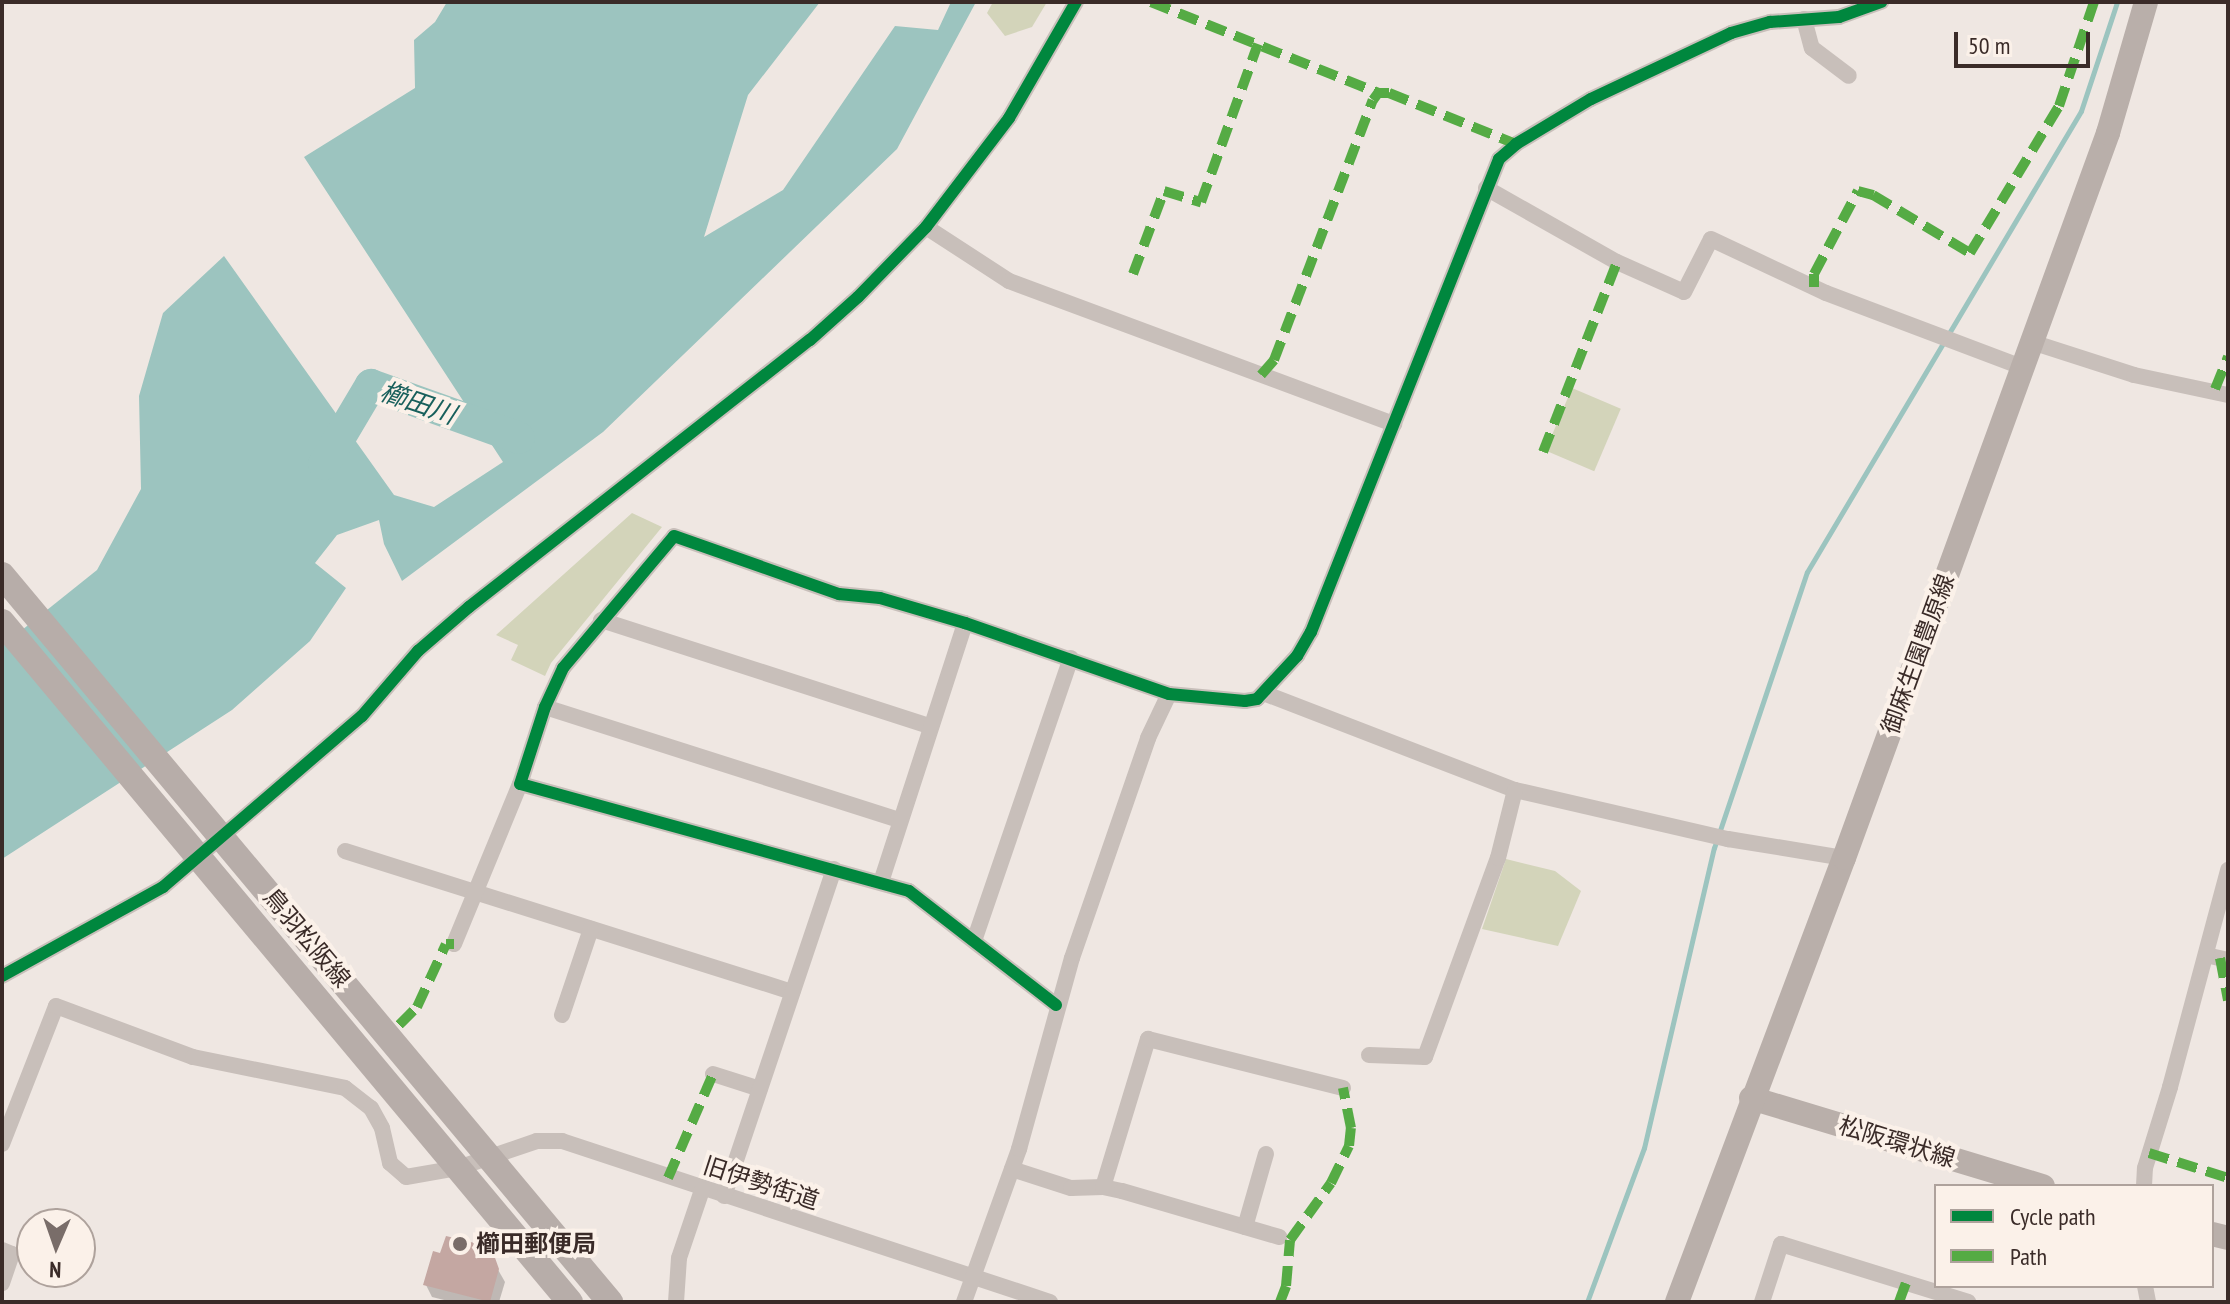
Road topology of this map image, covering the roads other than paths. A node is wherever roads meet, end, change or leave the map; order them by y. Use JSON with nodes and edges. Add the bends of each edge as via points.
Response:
{"nodes":[{"id":1,"x":1076,"y":2,"type":"edge"},
{"id":2,"x":1881,"y":2,"type":"edge"},
{"id":3,"x":2146,"y":2,"type":"edge"},
{"id":4,"x":1804,"y":19,"type":"junction"},
{"id":5,"x":1849,"y":76,"type":"dead end"},
{"id":6,"x":1486,"y":188,"type":"junction"},
{"id":7,"x":926,"y":227,"type":"junction"},
{"id":8,"x":2032,"y":342,"type":"junction"},
{"id":9,"x":2022,"y":367,"type":"junction"},
{"id":10,"x":2228,"y":395,"type":"edge"},
{"id":11,"x":1394,"y":424,"type":"junction"},
{"id":12,"x":2,"y":575,"type":"edge"},
{"id":13,"x":601,"y":620,"type":"junction"},
{"id":14,"x":2,"y":622,"type":"edge"},
{"id":15,"x":965,"y":623,"type":"junction"},
{"id":16,"x":1071,"y":658,"type":"junction"},
{"id":17,"x":1169,"y":694,"type":"junction"},
{"id":18,"x":1266,"y":694,"type":"junction"},
{"id":19,"x":545,"y":707,"type":"junction"},
{"id":20,"x":930,"y":726,"type":"junction"},
{"id":21,"x":520,"y":784,"type":"junction"},
{"id":22,"x":1515,"y":790,"type":"junction"},
{"id":23,"x":899,"y":820,"type":"junction"},
{"id":24,"x":212,"y":828,"type":"junction"},
{"id":25,"x":191,"y":848,"type":"junction"},
{"id":26,"x":345,"y":851,"type":"dead end"},
{"id":27,"x":1844,"y":858,"type":"junction"},
{"id":28,"x":834,"y":869,"type":"junction"},
{"id":29,"x":2228,"y":870,"type":"edge"},
{"id":30,"x":881,"y":882,"type":"junction"},
{"id":31,"x":473,"y":891,"type":"junction"},
{"id":32,"x":591,"y":929,"type":"junction"},
{"id":33,"x":974,"y":941,"type":"junction"},
{"id":34,"x":454,"y":944,"type":"dead end"},
{"id":35,"x":2206,"y":955,"type":"junction"},
{"id":36,"x":2228,"y":960,"type":"edge"},
{"id":37,"x":2,"y":976,"type":"edge"},
{"id":38,"x":792,"y":992,"type":"junction"},
{"id":39,"x":1056,"y":1005,"type":"junction"},
{"id":40,"x":562,"y":1015,"type":"dead end"},
{"id":41,"x":1369,"y":1055,"type":"dead end"},
{"id":42,"x":713,"y":1074,"type":"dead end"},
{"id":43,"x":1343,"y":1088,"type":"dead end"},
{"id":44,"x":760,"y":1089,"type":"junction"},
{"id":45,"x":1751,"y":1098,"type":"junction"},
{"id":46,"x":2,"y":1144,"type":"edge"},
{"id":47,"x":1266,"y":1154,"type":"dead end"},
{"id":48,"x":488,"y":1158,"type":"junction"},
{"id":49,"x":458,"y":1168,"type":"junction"},
{"id":50,"x":1012,"y":1169,"type":"junction"},
{"id":51,"x":2036,"y":1184,"type":"edge"},
{"id":52,"x":2144,"y":1184,"type":"edge"},
{"id":53,"x":1103,"y":1187,"type":"junction"},
{"id":54,"x":702,"y":1190,"type":"junction"},
{"id":55,"x":724,"y":1196,"type":"junction"},
{"id":56,"x":1245,"y":1227,"type":"junction"},
{"id":57,"x":1279,"y":1237,"type":"dead end"},
{"id":58,"x":2,"y":1250,"type":"edge"},
{"id":59,"x":972,"y":1276,"type":"junction"},
{"id":60,"x":2,"y":1283,"type":"edge"},
{"id":61,"x":570,"y":1302,"type":"edge"},
{"id":62,"x":610,"y":1302,"type":"edge"},
{"id":63,"x":676,"y":1302,"type":"edge"},
{"id":64,"x":964,"y":1302,"type":"edge"},
{"id":65,"x":1050,"y":1302,"type":"edge"},
{"id":66,"x":1677,"y":1302,"type":"edge"},
{"id":67,"x":1762,"y":1302,"type":"edge"},
{"id":68,"x":1968,"y":1302,"type":"edge"}],
"edges":[{"from":1,"to":7,"type":"street","via":[[1009,118]]},
{"from":2,"to":4,"type":"street","via":[[1839,17]]},
{"from":3,"to":8,"type":"main road","name":"御麻生園豊原線","via":[[2108,133]]},
{"from":4,"to":5,"type":"street","via":[[1812,48]]},
{"from":4,"to":6,"type":"street","via":[[1731,33],[1591,99],[1507,151]]},
{"from":6,"to":9,"type":"street","via":[[1617,262],[1684,292],[1711,239],[1826,293]]},
{"from":6,"to":11,"type":"street"},
{"from":7,"to":11,"type":"street","via":[[1009,281]]},
{"from":7,"to":24,"type":"street","via":[[810,340],[448,624],[362,716]]},
{"from":8,"to":9,"type":"main road","name":"御麻生園豊原線"},
{"from":8,"to":10,"type":"street","via":[[2134,375]]},
{"from":9,"to":27,"type":"main road","name":"御麻生園豊原線"},
{"from":11,"to":18,"type":"street","via":[[1311,632]]},
{"from":12,"to":24,"type":"main road","name":"鳥羽松阪線"},
{"from":13,"to":15,"type":"street","via":[[674,536],[839,594],[880,598]]},
{"from":13,"to":19,"type":"street","via":[[563,668]]},
{"from":13,"to":20,"type":"street"},
{"from":14,"to":25,"type":"main road","name":"鳥羽松阪線"},
{"from":15,"to":16,"type":"street"},
{"from":15,"to":20,"type":"street"},
{"from":16,"to":17,"type":"street"},
{"from":16,"to":33,"type":"street"},
{"from":17,"to":18,"type":"street","via":[[1245,701]]},
{"from":17,"to":39,"type":"street","via":[[1148,738]]},
{"from":18,"to":22,"type":"street"},
{"from":19,"to":21,"type":"street"},
{"from":19,"to":23,"type":"street"},
{"from":20,"to":23,"type":"street"},
{"from":21,"to":28,"type":"street"},
{"from":21,"to":31,"type":"street"},
{"from":22,"to":27,"type":"street","via":[[1728,839]]},
{"from":22,"to":41,"type":"street","via":[[1498,858],[1425,1057]]},
{"from":23,"to":30,"type":"street"},
{"from":24,"to":25,"type":"street"},
{"from":24,"to":48,"type":"main road","name":"鳥羽松阪線"},
{"from":25,"to":37,"type":"street","via":[[163,887]]},
{"from":25,"to":49,"type":"main road","name":"鳥羽松阪線"},
{"from":26,"to":31,"type":"street"},
{"from":27,"to":45,"type":"main road","name":"御麻生園豊原線"},
{"from":28,"to":30,"type":"street"},
{"from":28,"to":38,"type":"street"},
{"from":29,"to":35,"type":"street"},
{"from":30,"to":33,"type":"street","via":[[909,891]]},
{"from":31,"to":32,"type":"street"},
{"from":31,"to":34,"type":"street"},
{"from":32,"to":38,"type":"street"},
{"from":32,"to":40,"type":"street"},
{"from":33,"to":39,"type":"street"},
{"from":35,"to":36,"type":"street"},
{"from":35,"to":52,"type":"street"},
{"from":38,"to":44,"type":"street"},
{"from":39,"to":50,"type":"street"},
{"from":42,"to":44,"type":"street"},
{"from":43,"to":53,"type":"street","via":[[1148,1039]]},
{"from":44,"to":55,"type":"street"},
{"from":45,"to":51,"type":"main road","name":"松阪環状線"},
{"from":45,"to":66,"type":"main road","name":"御麻生園豊原線"},
{"from":46,"to":49,"type":"street","name":"旧伊勢街道","via":[[56,1006],[193,1057],[345,1088],[371,1108],[390,1163],[400,1175],[412,1178]]},
{"from":47,"to":56,"type":"street"},
{"from":48,"to":49,"type":"street","name":"旧伊勢街道"},
{"from":48,"to":54,"type":"street","name":"旧伊勢街道","via":[[550,1139]]},
{"from":48,"to":62,"type":"main road","name":"鳥羽松阪線"},
{"from":49,"to":61,"type":"main road","name":"鳥羽松阪線"},
{"from":50,"to":53,"type":"street","via":[[1071,1188]]},
{"from":50,"to":59,"type":"street"},
{"from":53,"to":56,"type":"street"},
{"from":54,"to":55,"type":"street","name":"旧伊勢街道"},
{"from":54,"to":63,"type":"street","via":[[679,1258]]},
{"from":55,"to":59,"type":"street","name":"旧伊勢街道"},
{"from":56,"to":57,"type":"street"},
{"from":58,"to":60,"type":"street","via":[[12,1254]]},
{"from":59,"to":64,"type":"street"},
{"from":59,"to":65,"type":"street","name":"旧伊勢街道"},
{"from":67,"to":68,"type":"street","via":[[1781,1244]]}]}
